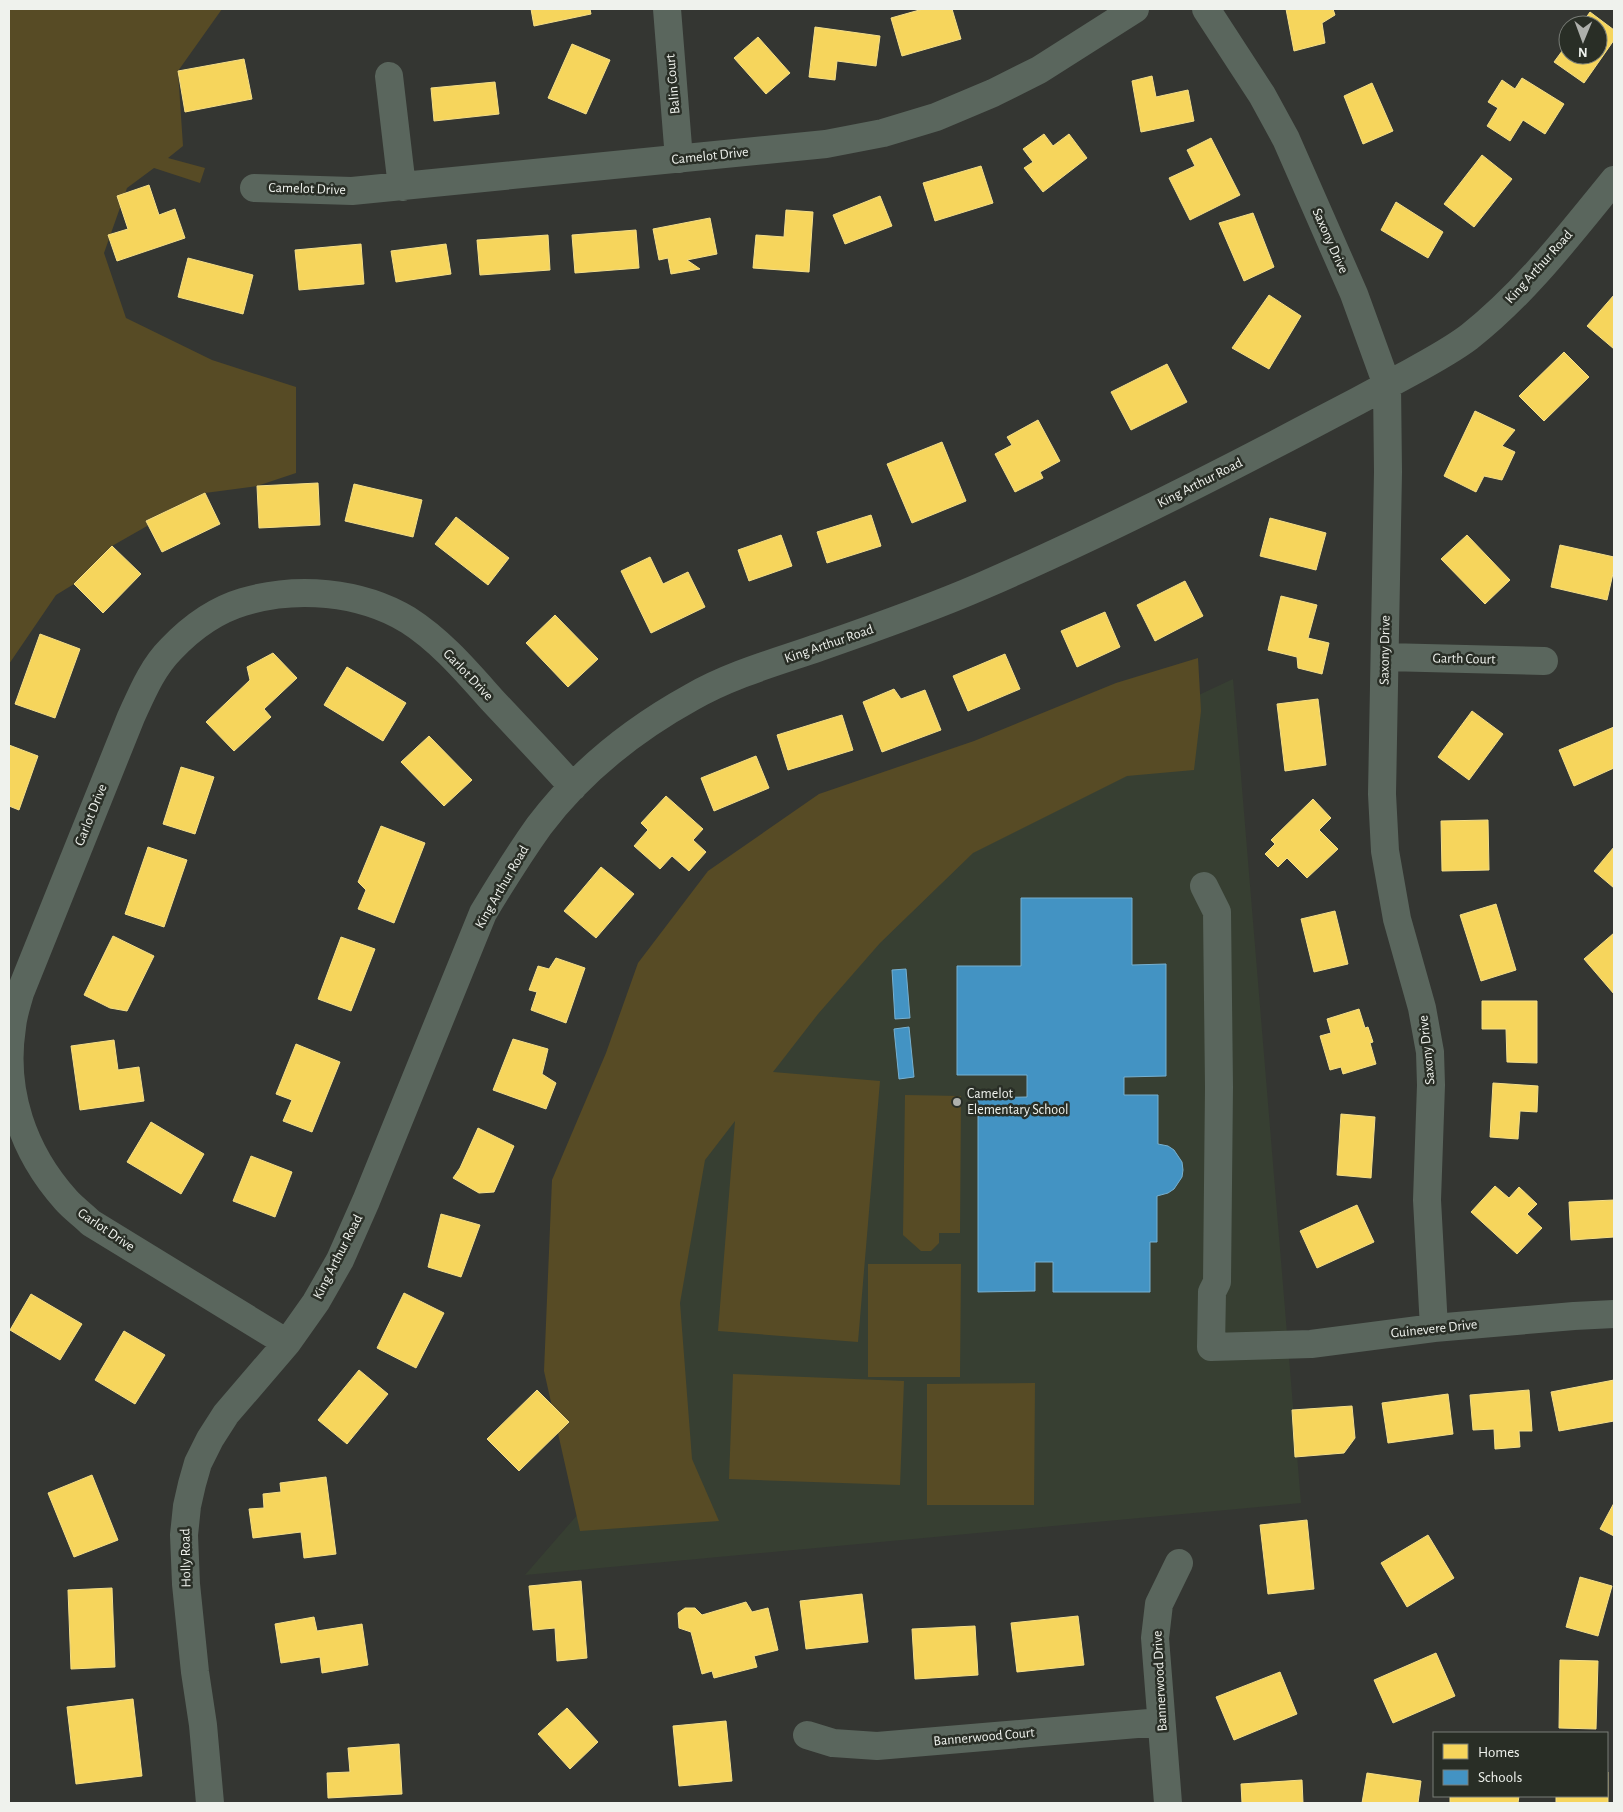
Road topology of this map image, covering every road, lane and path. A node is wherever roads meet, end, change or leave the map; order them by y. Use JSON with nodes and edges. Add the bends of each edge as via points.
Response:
{"nodes":[{"id":1,"x":667,"y":9,"type":"edge"},
{"id":2,"x":1135,"y":9,"type":"edge"},
{"id":3,"x":1206,"y":9,"type":"edge"},
{"id":4,"x":389,"y":76,"type":"dead end"},
{"id":5,"x":679,"y":159,"type":"junction"},
{"id":6,"x":1614,"y":180,"type":"edge"},
{"id":7,"x":402,"y":187,"type":"junction"},
{"id":8,"x":254,"y":188,"type":"dead end"},
{"id":9,"x":1387,"y":385,"type":"junction"},
{"id":10,"x":1385,"y":657,"type":"junction"},
{"id":11,"x":1544,"y":661,"type":"dead end"},
{"id":12,"x":573,"y":787,"type":"junction"},
{"id":13,"x":1212,"y":1292,"type":"junction"},
{"id":14,"x":1614,"y":1314,"type":"edge"},
{"id":15,"x":1434,"y":1328,"type":"junction"},
{"id":16,"x":287,"y":1343,"type":"junction"},
{"id":17,"x":1179,"y":1563,"type":"dead end"},
{"id":18,"x":1162,"y":1722,"type":"junction"},
{"id":19,"x":807,"y":1735,"type":"dead end"},
{"id":20,"x":210,"y":1803,"type":"edge"},
{"id":21,"x":1168,"y":1803,"type":"edge"}],
"edges":[{"from":1,"to":5,"type":"street","name":"Balin Court"},
{"from":2,"to":5,"type":"street","name":"Camelot Drive","via":[[1039,70],[936,117],[883,133],[826,144]]},
{"from":3,"to":9,"type":"street","name":"Saxony Drive","via":[[1286,139],[1354,294]]},
{"from":4,"to":7,"type":"street"},
{"from":5,"to":7,"type":"street","name":"Camelot Drive"},
{"from":6,"to":9,"type":"street","name":"King Arthur Road","via":[[1536,273],[1498,312],[1436,359]]},
{"from":7,"to":8,"type":"street","name":"Camelot Drive","via":[[352,191]]},
{"from":9,"to":10,"type":"street","name":"Saxony Drive"},
{"from":9,"to":12,"type":"street","name":"King Arthur Road","via":[[1122,523],[981,587],[882,626],[740,674],[694,696],[650,722]]},
{"from":10,"to":11,"type":"street","name":"Garth Court"},
{"from":10,"to":15,"type":"street","name":"Saxony Drive","via":[[1382,794],[1385,851],[1397,920],[1422,1008],[1430,1052],[1427,1200]]},
{"from":12,"to":16,"type":"street","name":"King Arthur Road","via":[[508,870],[484,913],[340,1260]]},
{"from":12,"to":16,"type":"street","name":"Garlot Drive","via":[[465,670],[428,635],[407,620],[375,605],[308,592],[275,594],[242,602],[191,630],[169,650],[151,675],[123,735],[20,993],[9,1058],[11,1091],[30,1149],[46,1177],[67,1202],[92,1223]]},
{"from":13,"to":13,"type":"street","via":[[1204,1281],[1204,886],[1217,912],[1217,1282]]},
{"from":13,"to":15,"type":"street","name":"Guinevere Drive","via":[[1211,1347],[1311,1344]]},
{"from":14,"to":15,"type":"street","name":"Guinevere Drive"},
{"from":16,"to":20,"type":"street","name":"Holly Road","via":[[226,1414],[210,1439],[198,1463],[187,1506],[184,1536],[186,1584]]},
{"from":17,"to":18,"type":"street","name":"Bannerwood Drive","via":[[1160,1604],[1155,1638]]},
{"from":18,"to":19,"type":"street","name":"Bannerwood Court","via":[[877,1746],[833,1743]]},
{"from":18,"to":21,"type":"street","name":"Bannerwood Drive"}]}
